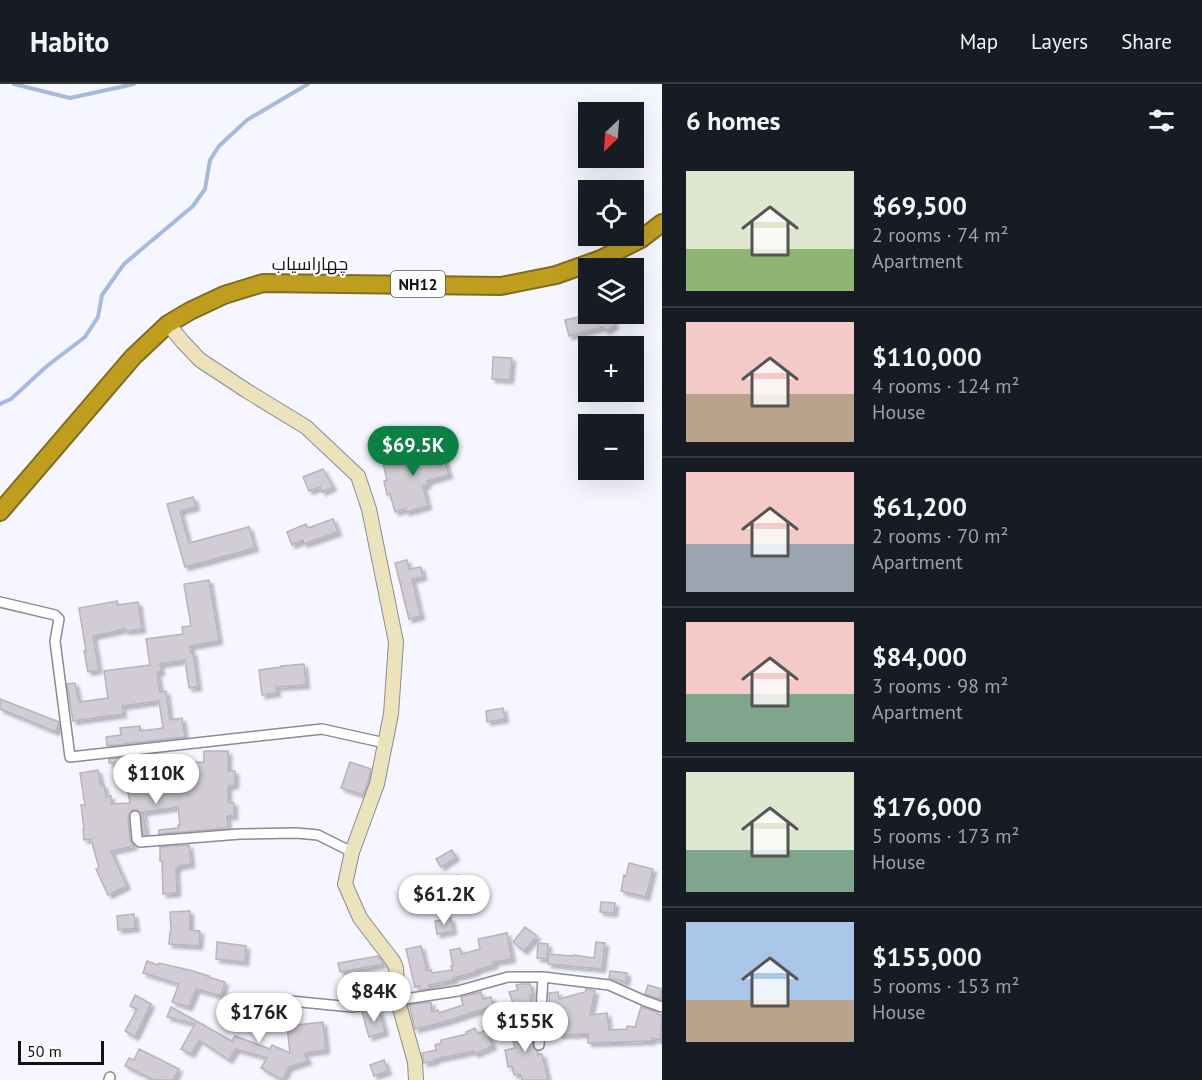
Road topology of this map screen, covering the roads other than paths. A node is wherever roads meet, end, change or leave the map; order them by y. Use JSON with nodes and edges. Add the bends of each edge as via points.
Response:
{"nodes":[{"id":1,"x":662,"y":223,"type":"edge"},
{"id":2,"x":168,"y":324,"type":"junction"},
{"id":3,"x":0,"y":512,"type":"edge"},
{"id":4,"x":0,"y":602,"type":"edge"},
{"id":5,"x":385,"y":743,"type":"junction"},
{"id":6,"x":135,"y":816,"type":"dead end"},
{"id":7,"x":352,"y":852,"type":"junction"},
{"id":8,"x":543,"y":977,"type":"junction"},
{"id":9,"x":280,"y":1000,"type":"dead end"},
{"id":10,"x":398,"y":1000,"type":"junction"},
{"id":11,"x":662,"y":1007,"type":"edge"},
{"id":12,"x":539,"y":1046,"type":"dead end"},
{"id":13,"x":416,"y":1080,"type":"edge"}],
"edges":[{"from":1,"to":2,"type":"highway","name":"چهاراسیاب","number":"NH12","via":[[641,239],[601,259],[545,278],[501,286],[263,283],[224,295]]},
{"from":2,"to":3,"type":"highway","name":"چهاراسیاب","number":"NH12","via":[[133,357]]},
{"from":2,"to":5,"type":"street","via":[[200,360],[306,428],[358,476],[369,509],[396,642]]},
{"from":4,"to":5,"type":"street","via":[[59,619],[55,641],[70,757],[321,729]]},
{"from":5,"to":7,"type":"street","via":[[377,784]]},
{"from":6,"to":7,"type":"street","via":[[136,838],[140,842],[296,833],[318,835]]},
{"from":7,"to":10,"type":"street","via":[[345,884],[360,918],[393,961]]},
{"from":8,"to":10,"type":"street","via":[[508,977],[458,991]]},
{"from":8,"to":11,"type":"street","via":[[609,985]]},
{"from":8,"to":12,"type":"street"},
{"from":9,"to":10,"type":"street","via":[[352,1007]]},
{"from":10,"to":13,"type":"street"}]}
